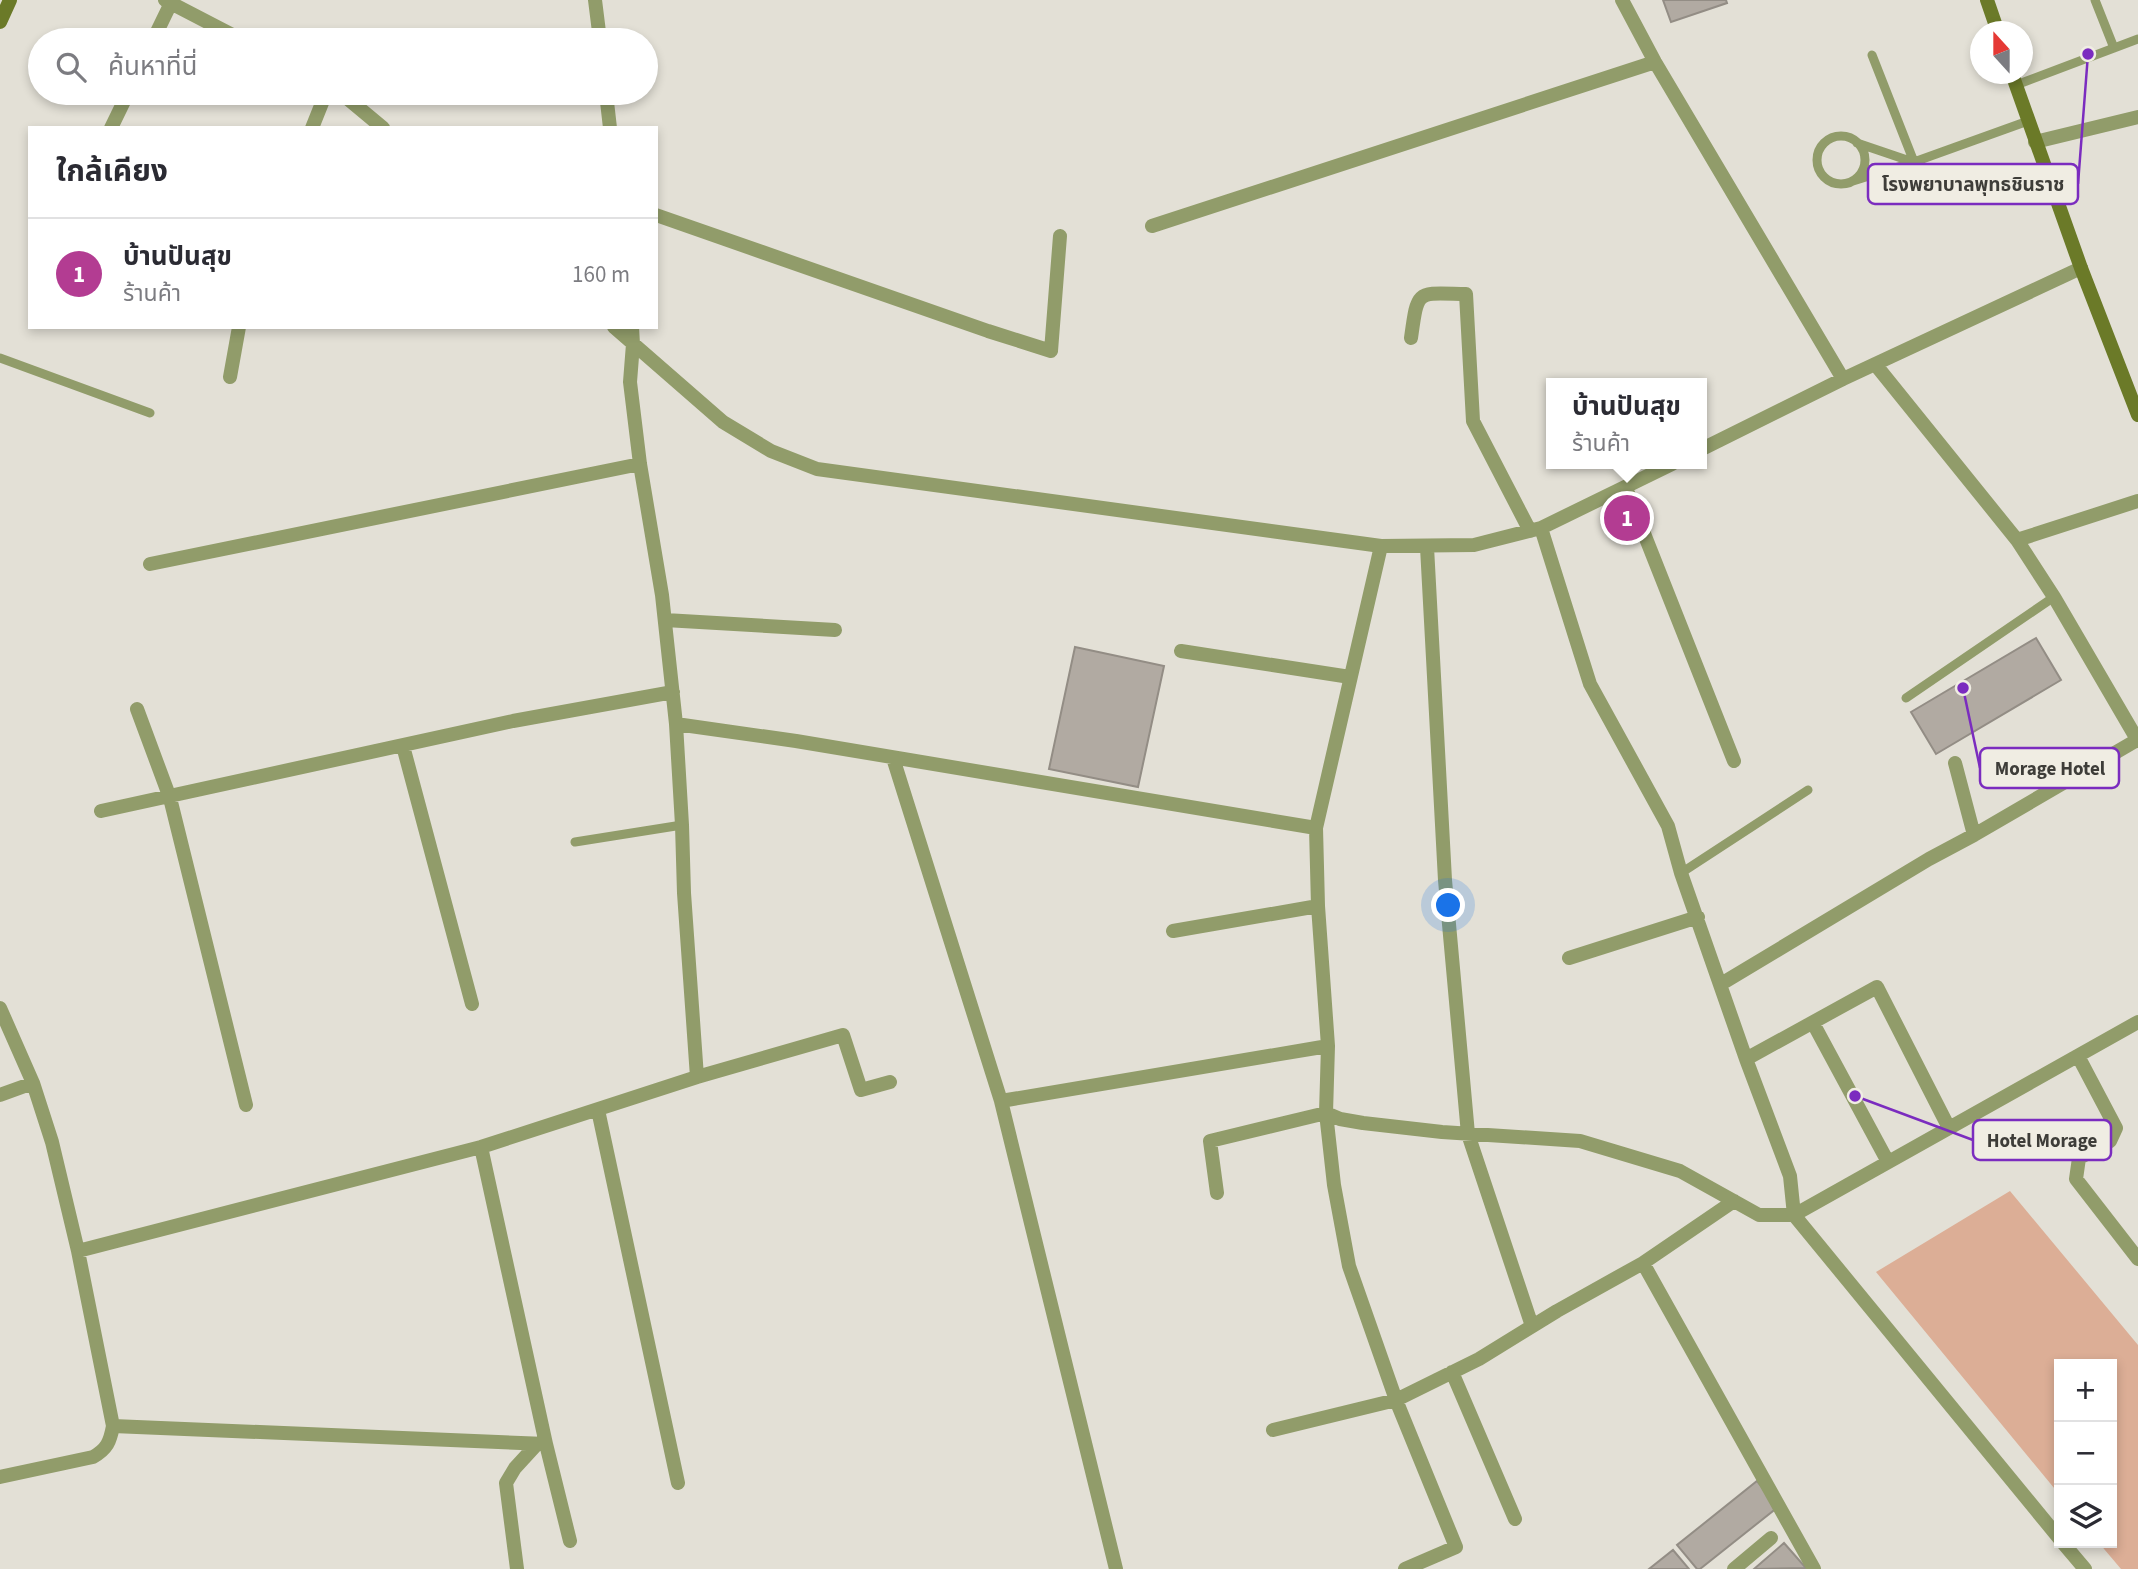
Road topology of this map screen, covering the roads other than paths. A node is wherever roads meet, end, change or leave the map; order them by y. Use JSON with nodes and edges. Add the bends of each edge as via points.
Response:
{"nodes":[{"id":1,"x":10,"y":0,"type":"edge"},
{"id":2,"x":595,"y":0,"type":"edge"},
{"id":3,"x":1622,"y":0,"type":"edge"},
{"id":4,"x":1987,"y":0,"type":"edge"},
{"id":5,"x":2095,"y":0,"type":"edge"},
{"id":6,"x":168,"y":1,"type":"edge"},
{"id":7,"x":1994,"y":21,"type":"edge"},
{"id":8,"x":0,"y":22,"type":"edge"},
{"id":9,"x":158,"y":28,"type":"edge"},
{"id":10,"x":219,"y":28,"type":"edge"},
{"id":11,"x":598,"y":28,"type":"edge"},
{"id":12,"x":2138,"y":39,"type":"edge"},
{"id":13,"x":2113,"y":48,"type":"junction"},
{"id":14,"x":1872,"y":55,"type":"dead end"},
{"id":15,"x":1655,"y":62,"type":"junction"},
{"id":16,"x":2033,"y":73,"type":"edge"},
{"id":17,"x":2016,"y":84,"type":"edge"},
{"id":18,"x":122,"y":105,"type":"edge"},
{"id":19,"x":321,"y":105,"type":"edge"},
{"id":20,"x":355,"y":105,"type":"edge"},
{"id":21,"x":607,"y":105,"type":"edge"},
{"id":22,"x":2138,"y":117,"type":"edge"},
{"id":23,"x":2028,"y":121,"type":"junction"},
{"id":24,"x":112,"y":126,"type":"edge"},
{"id":25,"x":313,"y":126,"type":"edge"},
{"id":26,"x":381,"y":126,"type":"edge"},
{"id":27,"x":610,"y":126,"type":"edge"},
{"id":28,"x":2035,"y":142,"type":"junction"},
{"id":29,"x":1857,"y":143,"type":"junction"},
{"id":30,"x":1914,"y":162,"type":"junction"},
{"id":31,"x":1853,"y":181,"type":"junction"},
{"id":32,"x":658,"y":216,"type":"edge"},
{"id":33,"x":1152,"y":226,"type":"dead end"},
{"id":34,"x":1060,"y":236,"type":"dead end"},
{"id":35,"x":2081,"y":268,"type":"junction"},
{"id":36,"x":239,"y":329,"type":"edge"},
{"id":37,"x":616,"y":329,"type":"edge"},
{"id":38,"x":632,"y":329,"type":"edge"},
{"id":39,"x":1411,"y":338,"type":"dead end"},
{"id":40,"x":633,"y":344,"type":"junction"},
{"id":41,"x":0,"y":358,"type":"edge"},
{"id":42,"x":1875,"y":365,"type":"junction"},
{"id":43,"x":230,"y":377,"type":"dead end"},
{"id":44,"x":1843,"y":379,"type":"junction"},
{"id":45,"x":2137,"y":404,"type":"edge"},
{"id":46,"x":150,"y":413,"type":"dead end"},
{"id":47,"x":1707,"y":447,"type":"edge"},
{"id":48,"x":640,"y":464,"type":"junction"},
{"id":49,"x":1662,"y":469,"type":"edge"},
{"id":50,"x":1626,"y":488,"type":"junction"},
{"id":51,"x":2138,"y":501,"type":"edge"},
{"id":52,"x":1536,"y":530,"type":"junction"},
{"id":53,"x":2017,"y":540,"type":"junction"},
{"id":54,"x":1381,"y":546,"type":"junction"},
{"id":55,"x":1427,"y":547,"type":"junction"},
{"id":56,"x":150,"y":564,"type":"dead end"},
{"id":57,"x":2054,"y":597,"type":"junction"},
{"id":58,"x":665,"y":620,"type":"junction"},
{"id":59,"x":835,"y":630,"type":"dead end"},
{"id":60,"x":1181,"y":651,"type":"dead end"},
{"id":61,"x":1350,"y":677,"type":"junction"},
{"id":62,"x":673,"y":692,"type":"junction"},
{"id":63,"x":1906,"y":698,"type":"dead end"},
{"id":64,"x":136,"y":709,"type":"dead end"},
{"id":65,"x":676,"y":724,"type":"junction"},
{"id":66,"x":2137,"y":740,"type":"edge"},
{"id":67,"x":404,"y":746,"type":"junction"},
{"id":68,"x":893,"y":758,"type":"junction"},
{"id":69,"x":1734,"y":761,"type":"dead end"},
{"id":70,"x":1955,"y":762,"type":"dead end"},
{"id":71,"x":1808,"y":790,"type":"dead end"},
{"id":72,"x":170,"y":798,"type":"junction"},
{"id":73,"x":101,"y":811,"type":"dead end"},
{"id":74,"x":682,"y":825,"type":"junction"},
{"id":75,"x":1316,"y":828,"type":"junction"},
{"id":76,"x":1974,"y":835,"type":"junction"},
{"id":77,"x":575,"y":842,"type":"dead end"},
{"id":78,"x":1681,"y":873,"type":"junction"},
{"id":79,"x":1318,"y":906,"type":"junction"},
{"id":80,"x":1698,"y":917,"type":"junction"},
{"id":81,"x":1173,"y":931,"type":"dead end"},
{"id":82,"x":1569,"y":958,"type":"dead end"},
{"id":83,"x":1721,"y":984,"type":"junction"},
{"id":84,"x":471,"y":1004,"type":"dead end"},
{"id":85,"x":0,"y":1008,"type":"edge"},
{"id":86,"x":2138,"y":1022,"type":"edge"},
{"id":87,"x":1813,"y":1023,"type":"junction"},
{"id":88,"x":1328,"y":1046,"type":"junction"},
{"id":89,"x":2078,"y":1056,"type":"junction"},
{"id":90,"x":1746,"y":1059,"type":"junction"},
{"id":91,"x":697,"y":1077,"type":"junction"},
{"id":92,"x":890,"y":1082,"type":"dead end"},
{"id":93,"x":33,"y":1083,"type":"junction"},
{"id":94,"x":0,"y":1095,"type":"edge"},
{"id":95,"x":1001,"y":1101,"type":"junction"},
{"id":96,"x":246,"y":1105,"type":"dead end"},
{"id":97,"x":598,"y":1110,"type":"junction"},
{"id":98,"x":1326,"y":1113,"type":"junction"},
{"id":99,"x":1949,"y":1128,"type":"junction"},
{"id":100,"x":1468,"y":1134,"type":"junction"},
{"id":101,"x":481,"y":1147,"type":"junction"},
{"id":102,"x":1888,"y":1162,"type":"junction"},
{"id":103,"x":1217,"y":1193,"type":"dead end"},
{"id":104,"x":1734,"y":1201,"type":"junction"},
{"id":105,"x":1794,"y":1215,"type":"junction"},
{"id":106,"x":78,"y":1251,"type":"junction"},
{"id":107,"x":2138,"y":1259,"type":"edge"},
{"id":108,"x":1643,"y":1263,"type":"junction"},
{"id":109,"x":1532,"y":1326,"type":"junction"},
{"id":110,"x":1452,"y":1372,"type":"junction"},
{"id":111,"x":1396,"y":1400,"type":"junction"},
{"id":112,"x":113,"y":1426,"type":"junction"},
{"id":113,"x":1273,"y":1430,"type":"dead end"},
{"id":114,"x":542,"y":1444,"type":"junction"},
{"id":115,"x":0,"y":1477,"type":"edge"},
{"id":116,"x":678,"y":1483,"type":"dead end"},
{"id":117,"x":1515,"y":1519,"type":"dead end"},
{"id":118,"x":2054,"y":1532,"type":"edge"},
{"id":119,"x":1771,"y":1538,"type":"dead end"},
{"id":120,"x":570,"y":1541,"type":"dead end"},
{"id":121,"x":2067,"y":1548,"type":"edge"},
{"id":122,"x":517,"y":1569,"type":"edge"},
{"id":123,"x":1116,"y":1569,"type":"edge"},
{"id":124,"x":1405,"y":1569,"type":"edge"},
{"id":125,"x":1734,"y":1569,"type":"edge"},
{"id":126,"x":1814,"y":1569,"type":"edge"},
{"id":127,"x":2085,"y":1569,"type":"edge"}],
"edges":[{"from":1,"to":8,"type":"main road"},
{"from":2,"to":11,"type":"street"},
{"from":3,"to":15,"type":"street"},
{"from":4,"to":7,"type":"main road"},
{"from":5,"to":13,"type":"lane"},
{"from":6,"to":9,"type":"street"},
{"from":6,"to":10,"type":"street"},
{"from":12,"to":13,"type":"lane"},
{"from":13,"to":16,"type":"lane"},
{"from":14,"to":30,"type":"lane"},
{"from":15,"to":33,"type":"street"},
{"from":15,"to":44,"type":"street"},
{"from":17,"to":23,"type":"main road"},
{"from":18,"to":24,"type":"street"},
{"from":19,"to":25,"type":"street"},
{"from":20,"to":26,"type":"street"},
{"from":21,"to":27,"type":"street"},
{"from":22,"to":28,"type":"street"},
{"from":23,"to":28,"type":"main road"},
{"from":23,"to":30,"type":"lane"},
{"from":28,"to":35,"type":"main road"},
{"from":29,"to":30,"type":"lane"},
{"from":29,"to":31,"type":"lane","via":[[1864,166]]},
{"from":29,"to":31,"type":"lane","via":[[1836,137],[1825,142],[1817,156],[1826,179],[1844,184]]},
{"from":30,"to":31,"type":"lane"},
{"from":32,"to":34,"type":"street","via":[[1051,351]]},
{"from":35,"to":42,"type":"street"},
{"from":35,"to":45,"type":"main road"},
{"from":36,"to":43,"type":"street"},
{"from":37,"to":40,"type":"street"},
{"from":38,"to":40,"type":"street"},
{"from":39,"to":52,"type":"street","via":[[1416,302],[1421,297],[1466,294],[1473,421]]},
{"from":40,"to":48,"type":"street","via":[[630,382]]},
{"from":40,"to":54,"type":"street","via":[[723,422],[771,452],[817,468]]},
{"from":41,"to":46,"type":"lane"},
{"from":42,"to":44,"type":"street"},
{"from":42,"to":53,"type":"street"},
{"from":44,"to":47,"type":"street"},
{"from":48,"to":56,"type":"street"},
{"from":48,"to":58,"type":"street"},
{"from":49,"to":50,"type":"street"},
{"from":50,"to":52,"type":"street"},
{"from":50,"to":69,"type":"street"},
{"from":51,"to":53,"type":"street"},
{"from":52,"to":55,"type":"street","via":[[1474,545]]},
{"from":52,"to":78,"type":"street","via":[[1590,684],[1668,826]]},
{"from":53,"to":57,"type":"street"},
{"from":54,"to":55,"type":"street"},
{"from":54,"to":61,"type":"street"},
{"from":55,"to":100,"type":"street","via":[[1445,880]]},
{"from":57,"to":63,"type":"lane"},
{"from":57,"to":66,"type":"street"},
{"from":58,"to":59,"type":"street"},
{"from":58,"to":62,"type":"street"},
{"from":60,"to":61,"type":"street"},
{"from":61,"to":75,"type":"street"},
{"from":62,"to":65,"type":"street"},
{"from":62,"to":67,"type":"street"},
{"from":64,"to":72,"type":"street"},
{"from":65,"to":68,"type":"street"},
{"from":65,"to":74,"type":"street"},
{"from":66,"to":76,"type":"street"},
{"from":67,"to":72,"type":"street"},
{"from":67,"to":84,"type":"street"},
{"from":68,"to":75,"type":"street"},
{"from":68,"to":95,"type":"street"},
{"from":70,"to":76,"type":"street"},
{"from":71,"to":78,"type":"lane"},
{"from":72,"to":73,"type":"street"},
{"from":72,"to":96,"type":"street"},
{"from":74,"to":77,"type":"lane"},
{"from":74,"to":91,"type":"street"},
{"from":75,"to":79,"type":"street"},
{"from":76,"to":83,"type":"street"},
{"from":78,"to":80,"type":"street"},
{"from":79,"to":81,"type":"street"},
{"from":79,"to":88,"type":"street"},
{"from":80,"to":82,"type":"street"},
{"from":80,"to":83,"type":"street"},
{"from":83,"to":90,"type":"street"},
{"from":85,"to":93,"type":"street"},
{"from":86,"to":89,"type":"street"},
{"from":87,"to":90,"type":"street"},
{"from":87,"to":99,"type":"street","via":[[1877,987]]},
{"from":87,"to":102,"type":"street"},
{"from":88,"to":95,"type":"street"},
{"from":88,"to":98,"type":"street"},
{"from":89,"to":99,"type":"street"},
{"from":89,"to":107,"type":"street","via":[[2116,1128],[2110,1141],[2079,1157],[2076,1179]]},
{"from":90,"to":105,"type":"street","via":[[1790,1177]]},
{"from":91,"to":92,"type":"street","via":[[844,1035],[861,1090]]},
{"from":91,"to":97,"type":"street"},
{"from":93,"to":94,"type":"street"},
{"from":93,"to":106,"type":"street"},
{"from":95,"to":123,"type":"street"},
{"from":97,"to":101,"type":"street"},
{"from":97,"to":116,"type":"street"},
{"from":98,"to":100,"type":"street","via":[[1363,1123]]},
{"from":98,"to":103,"type":"street","via":[[1210,1141]]},
{"from":98,"to":111,"type":"street","via":[[1349,1266]]},
{"from":99,"to":102,"type":"street"},
{"from":100,"to":104,"type":"street","via":[[1580,1141],[1680,1171]]},
{"from":100,"to":109,"type":"street"},
{"from":101,"to":106,"type":"street"},
{"from":101,"to":114,"type":"street"},
{"from":102,"to":105,"type":"street"},
{"from":104,"to":105,"type":"street","via":[[1759,1215]]},
{"from":104,"to":108,"type":"street"},
{"from":105,"to":118,"type":"street"},
{"from":106,"to":112,"type":"street"},
{"from":108,"to":109,"type":"street"},
{"from":108,"to":126,"type":"street"},
{"from":109,"to":110,"type":"street"},
{"from":110,"to":111,"type":"street"},
{"from":110,"to":117,"type":"street"},
{"from":111,"to":113,"type":"street"},
{"from":111,"to":124,"type":"street","via":[[1456,1547]]},
{"from":112,"to":114,"type":"street"},
{"from":112,"to":115,"type":"street","via":[[105,1450],[93,1457]]},
{"from":114,"to":120,"type":"street"},
{"from":114,"to":122,"type":"street","via":[[515,1468],[506,1483]]},
{"from":119,"to":125,"type":"street"},
{"from":121,"to":127,"type":"street"}]}
